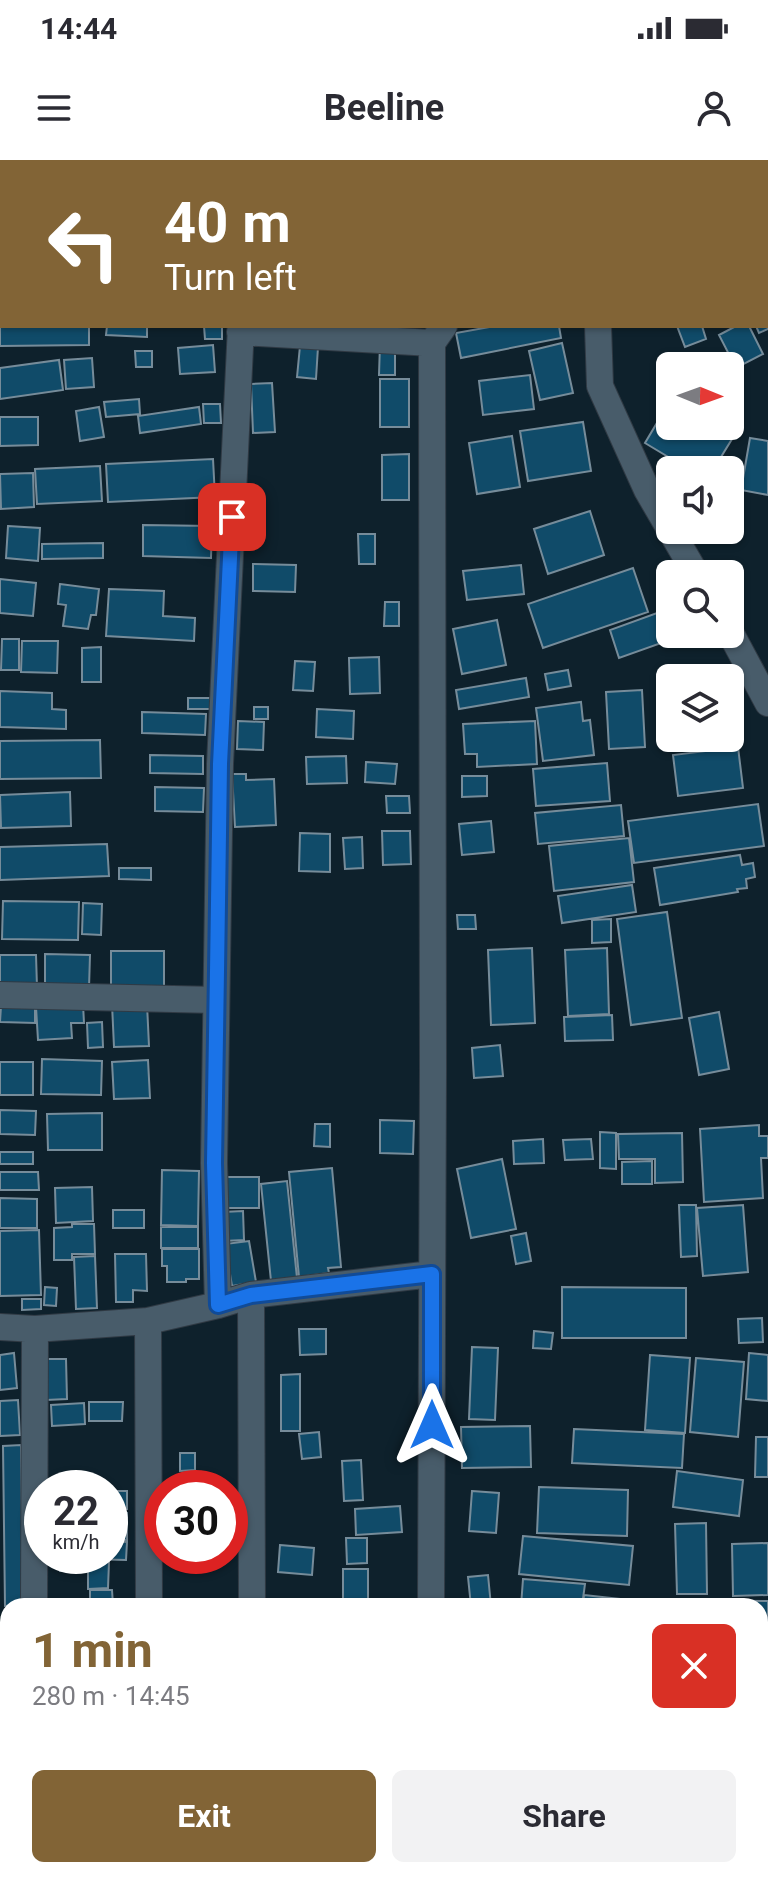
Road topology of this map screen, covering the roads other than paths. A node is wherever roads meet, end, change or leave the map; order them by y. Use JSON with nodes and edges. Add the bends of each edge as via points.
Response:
{"nodes":[{"id":1,"x":598,"y":328,"type":"edge"},
{"id":2,"x":241,"y":329,"type":"edge"},
{"id":3,"x":438,"y":335,"type":"edge"},
{"id":4,"x":688,"y":560,"type":"edge"},
{"id":5,"x":739,"y":648,"type":"edge"},
{"id":6,"x":768,"y":703,"type":"edge"},
{"id":7,"x":0,"y":995,"type":"edge"},
{"id":8,"x":216,"y":1000,"type":"junction"},
{"id":9,"x":432,"y":1274,"type":"junction"},
{"id":10,"x":251,"y":1295,"type":"junction"},
{"id":11,"x":218,"y":1305,"type":"junction"},
{"id":12,"x":148,"y":1321,"type":"junction"},
{"id":13,"x":0,"y":1327,"type":"edge"},
{"id":14,"x":35,"y":1329,"type":"junction"},
{"id":15,"x":34,"y":1598,"type":"edge"},
{"id":16,"x":149,"y":1598,"type":"edge"},
{"id":17,"x":252,"y":1598,"type":"edge"},
{"id":18,"x":431,"y":1598,"type":"edge"}],
"edges":[{"from":1,"to":4,"type":"street","via":[[600,386],[647,490]]},
{"from":2,"to":3,"type":"street"},
{"from":2,"to":8,"type":"street","via":[[220,764]]},
{"from":3,"to":9,"type":"street"},
{"from":5,"to":6,"type":"street"},
{"from":7,"to":8,"type":"street"},
{"from":8,"to":11,"type":"street"},
{"from":9,"to":10,"type":"street"},
{"from":9,"to":18,"type":"street"},
{"from":10,"to":11,"type":"street"},
{"from":10,"to":17,"type":"street"},
{"from":11,"to":12,"type":"street"},
{"from":12,"to":14,"type":"street"},
{"from":12,"to":16,"type":"street"},
{"from":13,"to":14,"type":"street"},
{"from":14,"to":15,"type":"street"}]}
